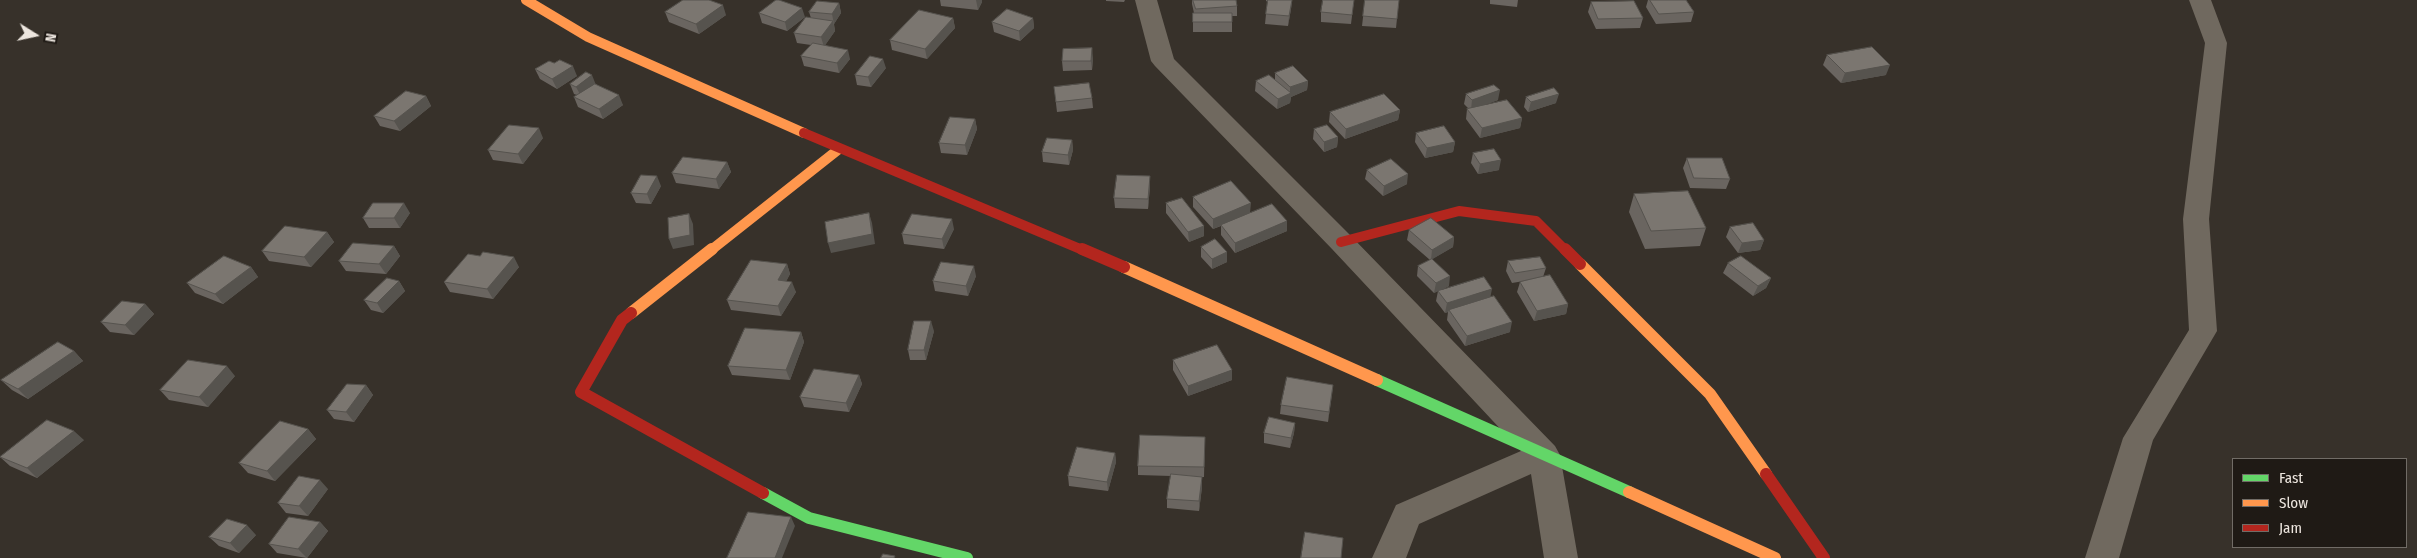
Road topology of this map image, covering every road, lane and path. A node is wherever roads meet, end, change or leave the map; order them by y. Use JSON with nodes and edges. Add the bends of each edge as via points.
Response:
{"nodes":[{"id":1,"x":526,"y":0,"type":"edge"},
{"id":2,"x":1146,"y":0,"type":"edge"},
{"id":3,"x":2200,"y":0,"type":"edge"},
{"id":4,"x":839,"y":149,"type":"junction"},
{"id":5,"x":1341,"y":242,"type":"junction"},
{"id":6,"x":1544,"y":455,"type":"junction"},
{"id":7,"x":967,"y":558,"type":"edge"},
{"id":8,"x":1389,"y":558,"type":"edge"},
{"id":9,"x":1561,"y":558,"type":"edge"},
{"id":10,"x":1775,"y":558,"type":"edge"},
{"id":11,"x":1824,"y":558,"type":"edge"},
{"id":12,"x":2102,"y":558,"type":"edge"}],
"edges":[{"from":1,"to":4,"type":"street","via":[[588,37]]},
{"from":2,"to":5,"type":"street","via":[[1163,61]]},
{"from":3,"to":12,"type":"street","via":[[2216,43],[2196,220],[2203,330],[2138,438]]},
{"from":4,"to":6,"type":"street","via":[[1132,270]]},
{"from":4,"to":7,"type":"street","via":[[622,320],[582,392],[809,518]]},
{"from":5,"to":6,"type":"street"},
{"from":5,"to":11,"type":"street","via":[[1459,211],[1536,221],[1710,394]]},
{"from":6,"to":8,"type":"street","via":[[1407,515]]},
{"from":6,"to":9,"type":"street"},
{"from":6,"to":10,"type":"street"}]}
